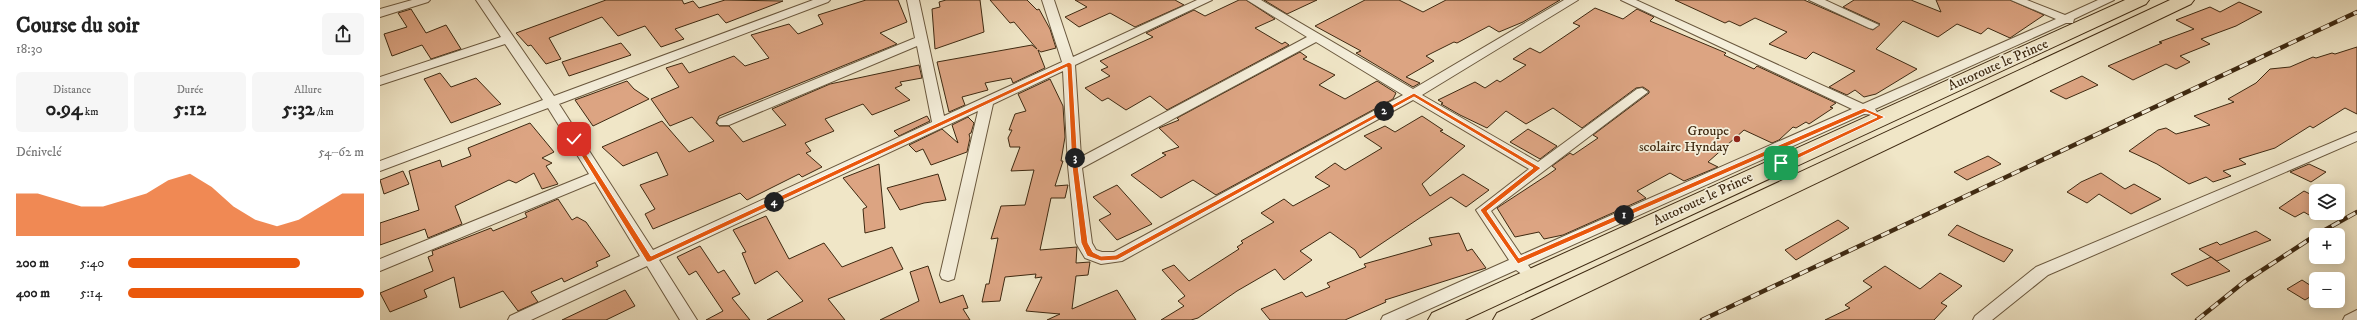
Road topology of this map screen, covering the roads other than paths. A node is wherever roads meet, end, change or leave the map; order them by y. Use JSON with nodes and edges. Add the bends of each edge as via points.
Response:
{"nodes":[{"id":1,"x":424,"y":0,"type":"edge"},
{"id":2,"x":482,"y":0,"type":"edge"},
{"id":3,"x":824,"y":0,"type":"edge"},
{"id":4,"x":913,"y":0,"type":"edge"},
{"id":5,"x":1048,"y":0,"type":"edge"},
{"id":6,"x":1206,"y":0,"type":"edge"},
{"id":7,"x":1253,"y":0,"type":"edge"},
{"id":8,"x":1572,"y":0,"type":"edge"},
{"id":9,"x":1627,"y":0,"type":"edge"},
{"id":10,"x":1815,"y":0,"type":"edge"},
{"id":11,"x":2017,"y":0,"type":"edge"},
{"id":12,"x":2108,"y":0,"type":"edge"},
{"id":13,"x":2140,"y":0,"type":"edge"},
{"id":14,"x":2185,"y":0,"type":"edge"},
{"id":15,"x":380,"y":13,"type":"edge"},
{"id":16,"x":2075,"y":22,"type":"junction"},
{"id":17,"x":1873,"y":26,"type":"dead end"},
{"id":18,"x":1317,"y":37,"type":"junction"},
{"id":19,"x":507,"y":39,"type":"junction"},
{"id":20,"x":921,"y":40,"type":"junction"},
{"id":21,"x":1069,"y":64,"type":"junction"},
{"id":22,"x":380,"y":81,"type":"edge"},
{"id":23,"x":1642,"y":92,"type":"dead end"},
{"id":24,"x":1414,"y":94,"type":"junction"},
{"id":25,"x":551,"y":102,"type":"junction"},
{"id":26,"x":987,"y":102,"type":"junction"},
{"id":27,"x":1874,"y":113,"type":"junction"},
{"id":28,"x":724,"y":122,"type":"dead end"},
{"id":29,"x":939,"y":125,"type":"junction"},
{"id":30,"x":2357,"y":136,"type":"edge"},
{"id":31,"x":380,"y":166,"type":"edge"},
{"id":32,"x":1075,"y":166,"type":"junction"},
{"id":33,"x":1538,"y":168,"type":"junction"},
{"id":34,"x":597,"y":176,"type":"junction"},
{"id":35,"x":650,"y":260,"type":"junction"},
{"id":36,"x":380,"y":266,"type":"edge"},
{"id":37,"x":1524,"y":270,"type":"junction"},
{"id":38,"x":948,"y":275,"type":"dead end"},
{"id":39,"x":516,"y":320,"type":"edge"},
{"id":40,"x":689,"y":320,"type":"edge"},
{"id":41,"x":1389,"y":320,"type":"edge"},
{"id":42,"x":1441,"y":320,"type":"edge"},
{"id":43,"x":1506,"y":320,"type":"edge"},
{"id":44,"x":1981,"y":320,"type":"edge"}],
"edges":[{"from":1,"to":15,"type":"street"},
{"from":2,"to":19,"type":"street"},
{"from":3,"to":25,"type":"street"},
{"from":4,"to":20,"type":"street"},
{"from":5,"to":21,"type":"street"},
{"from":6,"to":21,"type":"street"},
{"from":7,"to":18,"type":"street"},
{"from":8,"to":24,"type":"street"},
{"from":9,"to":27,"type":"street"},
{"from":10,"to":17,"type":"street"},
{"from":11,"to":16,"type":"street"},
{"from":12,"to":16,"type":"street"},
{"from":13,"to":16,"type":"main road","name":"Autoroute le Prince"},
{"from":14,"to":43,"type":"main road","name":"Autoroute le Prince"},
{"from":16,"to":27,"type":"main road","name":"Autoroute le Prince"},
{"from":18,"to":24,"type":"street"},
{"from":18,"to":32,"type":"street"},
{"from":19,"to":22,"type":"street"},
{"from":19,"to":25,"type":"street"},
{"from":20,"to":28,"type":"street"},
{"from":20,"to":29,"type":"street"},
{"from":21,"to":26,"type":"street"},
{"from":21,"to":32,"type":"street"},
{"from":23,"to":33,"type":"street"},
{"from":24,"to":32,"type":"street","via":[[1117,257],[1101,258],[1090,254],[1084,243]]},
{"from":24,"to":33,"type":"street"},
{"from":25,"to":31,"type":"street"},
{"from":25,"to":34,"type":"street"},
{"from":26,"to":29,"type":"street"},
{"from":26,"to":38,"type":"street"},
{"from":27,"to":37,"type":"main road","name":"Autoroute le Prince"},
{"from":29,"to":35,"type":"street"},
{"from":30,"to":44,"type":"street","via":[[2042,271]]},
{"from":33,"to":37,"type":"street","via":[[1483,210]]},
{"from":34,"to":35,"type":"street"},
{"from":34,"to":36,"type":"street"},
{"from":35,"to":39,"type":"street"},
{"from":35,"to":40,"type":"street"},
{"from":37,"to":41,"type":"street"},
{"from":37,"to":42,"type":"main road","name":"Autoroute le Prince"}]}
